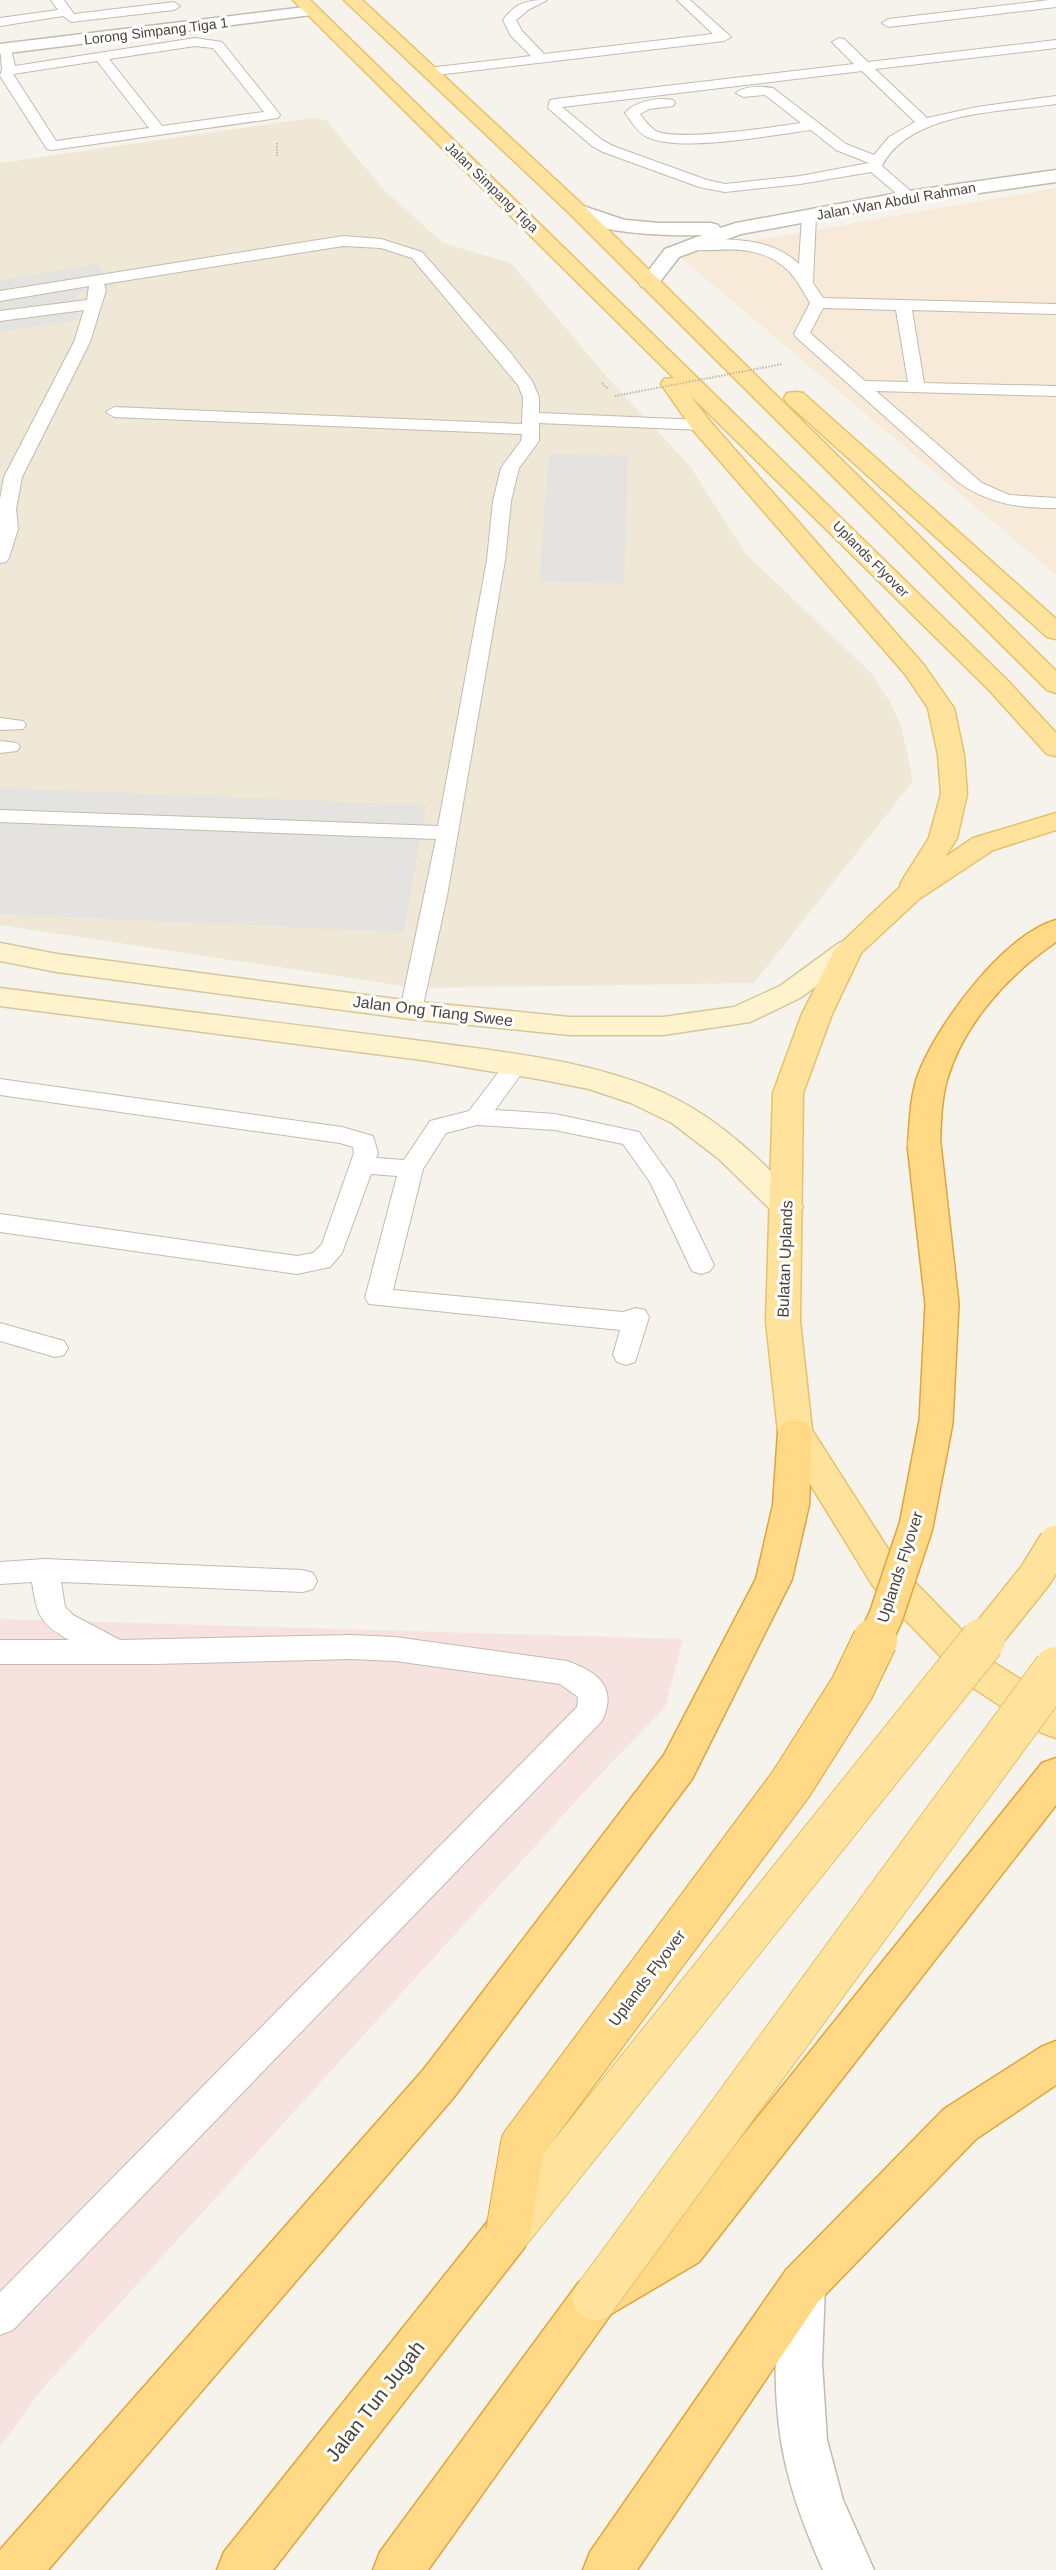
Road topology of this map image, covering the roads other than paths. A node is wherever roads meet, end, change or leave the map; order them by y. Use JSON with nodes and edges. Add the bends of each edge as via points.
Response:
{"nodes":[{"id":1,"x":57,"y":0,"type":"edge"},
{"id":2,"x":352,"y":0,"type":"edge"},
{"id":3,"x":540,"y":0,"type":"edge"},
{"id":4,"x":683,"y":0,"type":"edge"},
{"id":5,"x":171,"y":3,"type":"edge"},
{"id":6,"x":1056,"y":3,"type":"edge"},
{"id":7,"x":307,"y":6,"type":"edge"},
{"id":8,"x":67,"y":12,"type":"junction"},
{"id":9,"x":0,"y":22,"type":"edge"},
{"id":10,"x":888,"y":23,"type":"dead end"},
{"id":11,"x":193,"y":27,"type":"junction"},
{"id":12,"x":839,"y":42,"type":"dead end"},
{"id":13,"x":1056,"y":44,"type":"edge"},
{"id":14,"x":2,"y":49,"type":"edge"},
{"id":15,"x":100,"y":57,"type":"junction"},
{"id":16,"x":541,"y":59,"type":"junction"},
{"id":17,"x":867,"y":66,"type":"junction"},
{"id":18,"x":9,"y":70,"type":"junction"},
{"id":19,"x":428,"y":72,"type":"junction"},
{"id":20,"x":720,"y":83,"type":"junction"},
{"id":21,"x":732,"y":94,"type":"junction"},
{"id":22,"x":1056,"y":100,"type":"edge"},
{"id":23,"x":924,"y":123,"type":"junction"},
{"id":24,"x":813,"y":126,"type":"junction"},
{"id":25,"x":158,"y":131,"type":"junction"},
{"id":26,"x":875,"y":164,"type":"junction"},
{"id":27,"x":1056,"y":176,"type":"edge"},
{"id":28,"x":909,"y":197,"type":"junction"},
{"id":29,"x":577,"y":210,"type":"junction"},
{"id":30,"x":809,"y":216,"type":"junction"},
{"id":31,"x":736,"y":229,"type":"junction"},
{"id":32,"x":689,"y":246,"type":"junction"},
{"id":33,"x":96,"y":281,"type":"junction"},
{"id":34,"x":649,"y":283,"type":"junction"},
{"id":35,"x":805,"y":283,"type":"junction"},
{"id":36,"x":0,"y":296,"type":"edge"},
{"id":37,"x":818,"y":303,"type":"junction"},
{"id":38,"x":93,"y":304,"type":"junction"},
{"id":39,"x":903,"y":306,"type":"junction"},
{"id":40,"x":1056,"y":309,"type":"edge"},
{"id":41,"x":0,"y":316,"type":"edge"},
{"id":42,"x":689,"y":322,"type":"junction"},
{"id":43,"x":641,"y":333,"type":"junction"},
{"id":44,"x":683,"y":373,"type":"joint"},
{"id":45,"x":861,"y":386,"type":"junction"},
{"id":46,"x":917,"y":387,"type":"junction"},
{"id":47,"x":1056,"y":392,"type":"edge"},
{"id":48,"x":114,"y":412,"type":"dead end"},
{"id":49,"x":531,"y":424,"type":"junction"},
{"id":50,"x":701,"y":425,"type":"junction"},
{"id":51,"x":1056,"y":503,"type":"edge"},
{"id":52,"x":4,"y":529,"type":"edge"},
{"id":53,"x":0,"y":558,"type":"edge"},
{"id":54,"x":1056,"y":632,"type":"edge"},
{"id":55,"x":1056,"y":685,"type":"edge"},
{"id":56,"x":1056,"y":748,"type":"edge"},
{"id":57,"x":0,"y":816,"type":"edge"},
{"id":58,"x":1056,"y":821,"type":"edge"},
{"id":59,"x":447,"y":833,"type":"junction"},
{"id":60,"x":909,"y":893,"type":"junction"},
{"id":61,"x":1056,"y":929,"type":"edge"},
{"id":62,"x":849,"y":949,"type":"junction"},
{"id":63,"x":0,"y":952,"type":"edge"},
{"id":64,"x":0,"y":997,"type":"edge"},
{"id":65,"x":411,"y":1010,"type":"junction"},
{"id":66,"x":515,"y":1065,"type":"junction"},
{"id":67,"x":0,"y":1087,"type":"edge"},
{"id":68,"x":477,"y":1116,"type":"junction"},
{"id":69,"x":362,"y":1165,"type":"junction"},
{"id":70,"x":411,"y":1168,"type":"junction"},
{"id":71,"x":787,"y":1207,"type":"junction"},
{"id":72,"x":0,"y":1223,"type":"edge"},
{"id":73,"x":701,"y":1265,"type":"dead end"},
{"id":74,"x":0,"y":1332,"type":"edge"},
{"id":75,"x":55,"y":1348,"type":"dead end"},
{"id":76,"x":626,"y":1355,"type":"dead end"},
{"id":77,"x":795,"y":1432,"type":"junction"},
{"id":78,"x":1056,"y":1542,"type":"edge"},
{"id":79,"x":45,"y":1570,"type":"junction"},
{"id":80,"x":0,"y":1573,"type":"edge"},
{"id":81,"x":303,"y":1581,"type":"dead end"},
{"id":82,"x":0,"y":1652,"type":"edge"},
{"id":83,"x":115,"y":1652,"type":"junction"},
{"id":84,"x":1056,"y":1669,"type":"edge"},
{"id":85,"x":1056,"y":1722,"type":"edge"},
{"id":86,"x":1056,"y":1775,"type":"edge"},
{"id":87,"x":1056,"y":2061,"type":"edge"},
{"id":88,"x":507,"y":2232,"type":"junction"},
{"id":89,"x":802,"y":2286,"type":"junction"},
{"id":90,"x":595,"y":2298,"type":"junction"},
{"id":91,"x":0,"y":2317,"type":"edge"},
{"id":92,"x":15,"y":2570,"type":"edge"},
{"id":93,"x":242,"y":2570,"type":"edge"},
{"id":94,"x":398,"y":2570,"type":"edge"},
{"id":95,"x":609,"y":2570,"type":"edge"},
{"id":96,"x":849,"y":2570,"type":"edge"}],
"edges":[{"from":1,"to":8,"type":"lane"},
{"from":2,"to":19,"type":"main road"},
{"from":3,"to":16,"type":"lane","via":[[528,3],[509,20]]},
{"from":4,"to":16,"type":"lane","via":[[724,37]]},
{"from":5,"to":8,"type":"lane","via":[[71,18]]},
{"from":5,"to":11,"type":"lane"},
{"from":6,"to":10,"type":"lane"},
{"from":7,"to":11,"type":"street","name":"Lorong Simpang Tiga 1"},
{"from":7,"to":43,"type":"main road","name":"Jalan Simpang Tiga"},
{"from":8,"to":9,"type":"lane"},
{"from":11,"to":14,"type":"street","name":"Lorong Simpang Tiga 1"},
{"from":12,"to":17,"type":"lane"},
{"from":13,"to":17,"type":"lane"},
{"from":14,"to":18,"type":"lane"},
{"from":15,"to":18,"type":"lane"},
{"from":15,"to":25,"type":"lane"},
{"from":15,"to":25,"type":"lane","via":[[195,42],[217,45],[273,115]]},
{"from":16,"to":19,"type":"lane"},
{"from":17,"to":20,"type":"lane"},
{"from":17,"to":23,"type":"lane"},
{"from":18,"to":25,"type":"lane","via":[[5,73],[52,146]]},
{"from":19,"to":29,"type":"main road"},
{"from":20,"to":21,"type":"lane"},
{"from":20,"to":26,"type":"lane","via":[[566,101],[555,103],[555,108],[608,149],[725,188],[800,180]]},
{"from":21,"to":24,"type":"lane","via":[[768,91]]},
{"from":21,"to":24,"type":"lane","via":[[646,106],[632,113],[650,134],[672,138]]},
{"from":22,"to":23,"type":"lane"},
{"from":23,"to":26,"type":"lane","via":[[902,133],[884,148]]},
{"from":24,"to":26,"type":"lane","via":[[841,147]]},
{"from":26,"to":28,"type":"lane"},
{"from":27,"to":28,"type":"street","name":"Jalan Wan Abdul Rahman"},
{"from":28,"to":30,"type":"street","name":"Jalan Wan Abdul Rahman"},
{"from":29,"to":31,"type":"street","via":[[596,220],[664,231]]},
{"from":29,"to":34,"type":"main road"},
{"from":30,"to":31,"type":"street","name":"Jalan Wan Abdul Rahman"},
{"from":30,"to":35,"type":"lane"},
{"from":31,"to":32,"type":"street"},
{"from":32,"to":34,"type":"street","via":[[672,253]]},
{"from":32,"to":35,"type":"lane","via":[[738,245],[766,251],[788,262]]},
{"from":33,"to":36,"type":"lane"},
{"from":33,"to":38,"type":"lane","via":[[98,290]]},
{"from":33,"to":49,"type":"lane","via":[[343,241],[400,247],[417,255],[526,384],[531,397]]},
{"from":34,"to":42,"type":"main road"},
{"from":35,"to":37,"type":"lane"},
{"from":37,"to":39,"type":"lane"},
{"from":37,"to":45,"type":"lane","via":[[802,334]]},
{"from":38,"to":41,"type":"lane"},
{"from":38,"to":52,"type":"lane","via":[[82,342],[13,477]]},
{"from":39,"to":40,"type":"lane"},
{"from":39,"to":46,"type":"lane"},
{"from":42,"to":54,"type":"main road","via":[[751,359]]},
{"from":42,"to":55,"type":"main road"},
{"from":43,"to":44,"type":"main road","name":"Jalan Simpang Tiga"},
{"from":43,"to":50,"type":"main road","via":[[664,374]]},
{"from":44,"to":56,"type":"main road","name":"Uplands Flyover","via":[[999,686]]},
{"from":45,"to":46,"type":"lane"},
{"from":45,"to":51,"type":"lane","via":[[978,489],[994,498],[1017,503]]},
{"from":46,"to":47,"type":"lane"},
{"from":48,"to":49,"type":"lane"},
{"from":49,"to":50,"type":"lane"},
{"from":49,"to":59,"type":"lane","via":[[530,441],[510,468],[502,501],[496,560]]},
{"from":50,"to":60,"type":"main road","via":[[914,669],[941,708],[951,754],[954,794],[943,838]]},
{"from":52,"to":53,"type":"lane"},
{"from":57,"to":59,"type":"lane"},
{"from":58,"to":60,"type":"main road","name":"Bulatan Uplands","via":[[983,844]]},
{"from":59,"to":65,"type":"lane"},
{"from":60,"to":62,"type":"main road","name":"Bulatan Uplands"},
{"from":61,"to":88,"type":"highway","name":"Uplands Flyover","bridge":true,"via":[[1037,941],[960,1019],[932,1076],[924,1144],[942,1304],[936,1422],[916,1527],[886,1616],[852,1688],[791,1784],[523,2144]]},
{"from":62,"to":65,"type":"main road","name":"Jalan Ong Tiang Swee","via":[[790,992],[740,1015],[674,1024],[569,1026]]},
{"from":62,"to":71,"type":"main road","name":"Bulatan Uplands","via":[[817,1014],[788,1093]]},
{"from":63,"to":65,"type":"main road","name":"Jalan Ong Tiang Swee"},
{"from":64,"to":66,"type":"main road","via":[[376,1043]]},
{"from":66,"to":68,"type":"lane"},
{"from":66,"to":71,"type":"main road","via":[[609,1085],[665,1106],[752,1168]]},
{"from":67,"to":69,"type":"lane","via":[[342,1135],[364,1142]]},
{"from":68,"to":70,"type":"lane","via":[[438,1127]]},
{"from":68,"to":73,"type":"lane","via":[[555,1122],[631,1138],[661,1180]]},
{"from":69,"to":70,"type":"lane"},
{"from":69,"to":72,"type":"lane","via":[[333,1247],[321,1261],[313,1263],[297,1265]]},
{"from":70,"to":76,"type":"lane","via":[[378,1298],[623,1321],[636,1317]]},
{"from":71,"to":77,"type":"main road","name":"Bulatan Uplands","via":[[783,1321]]},
{"from":74,"to":75,"type":"lane"},
{"from":77,"to":85,"type":"main road","name":"Bulatan Uplands","via":[[886,1576],[980,1673]]},
{"from":77,"to":92,"type":"highway","via":[[790,1505],[774,1579],[678,1767],[439,2083]]},
{"from":78,"to":88,"type":"main road","bridge":true,"via":[[1035,1576]]},
{"from":79,"to":80,"type":"lane"},
{"from":79,"to":81,"type":"lane"},
{"from":79,"to":83,"type":"lane","via":[[51,1612]]},
{"from":82,"to":83,"type":"lane"},
{"from":83,"to":91,"type":"lane","via":[[394,1649],[567,1673],[594,1692],[591,1712]]},
{"from":84,"to":90,"type":"main road","bridge":true},
{"from":86,"to":90,"type":"highway","via":[[683,2246]]},
{"from":87,"to":89,"type":"highway","via":[[960,2124]]},
{"from":88,"to":93,"type":"highway","name":"Jalan Tun Jugah"},
{"from":89,"to":95,"type":"highway"},
{"from":89,"to":96,"type":"street","via":[[797,2365],[801,2428],[814,2489]]},
{"from":90,"to":94,"type":"highway"}]}
